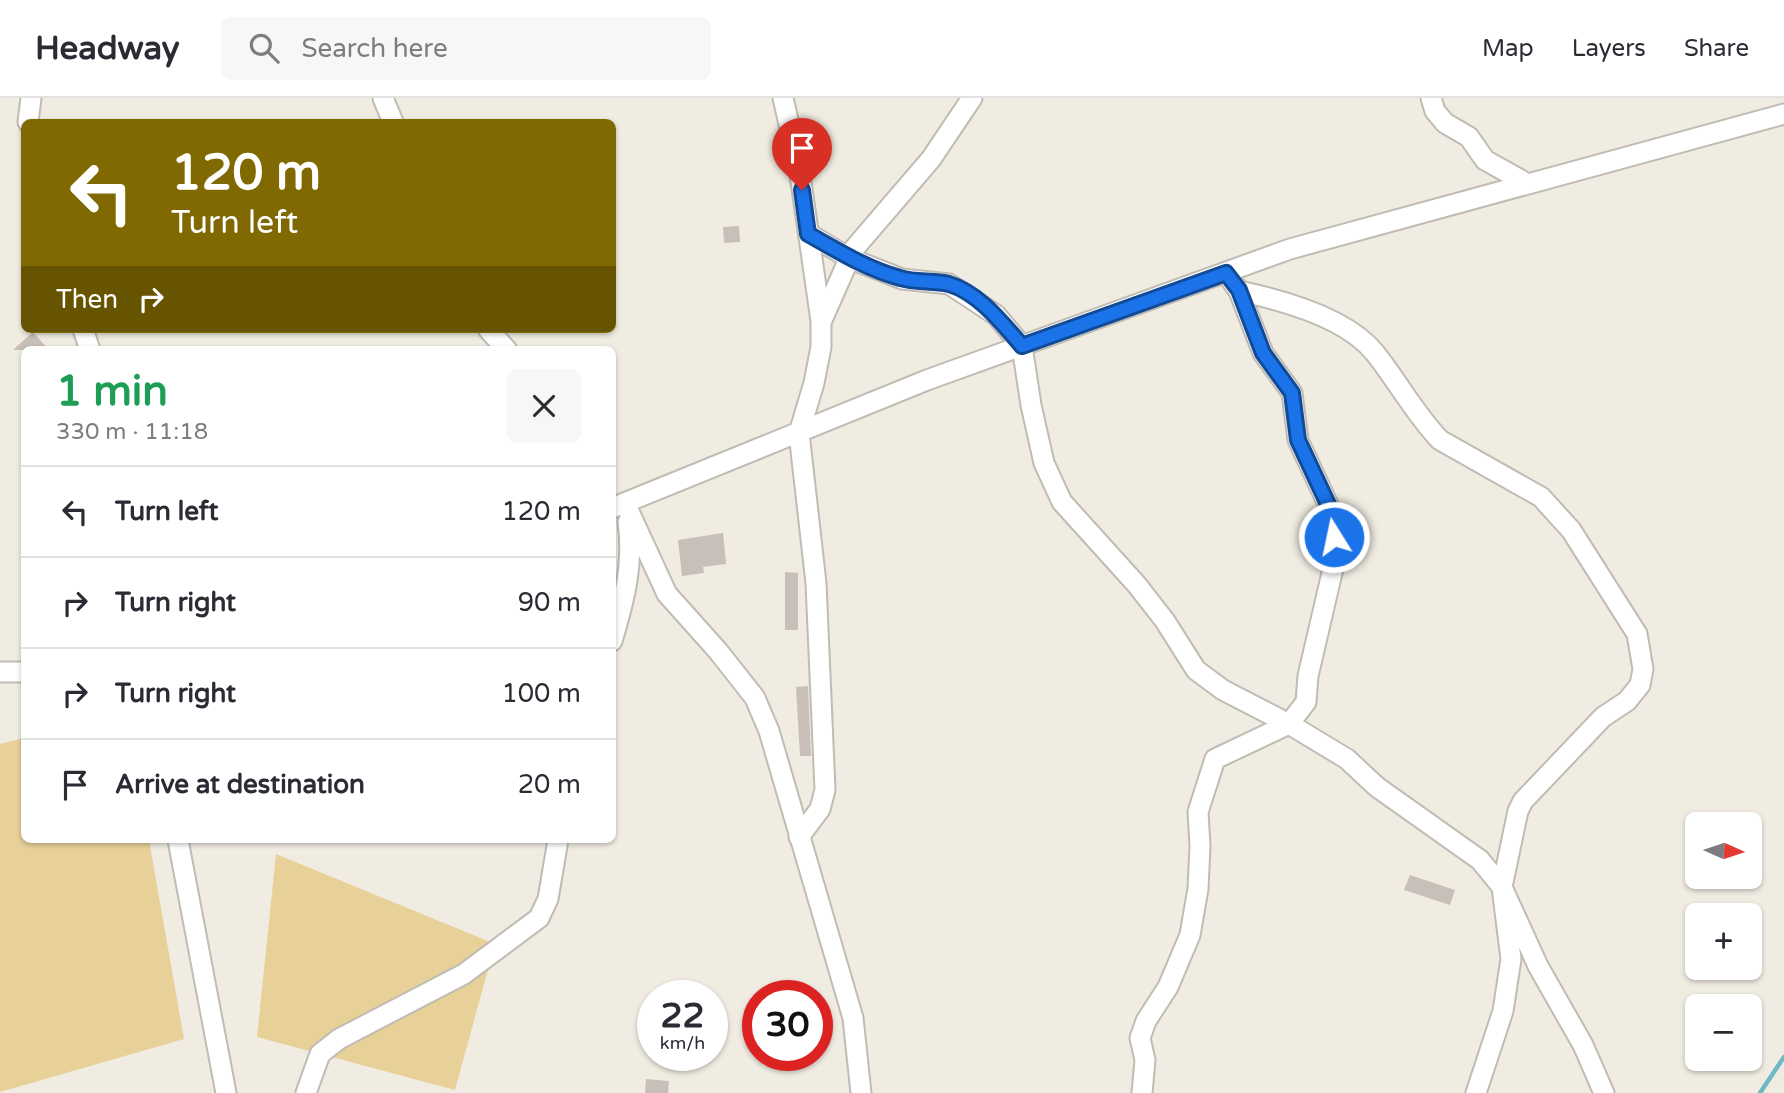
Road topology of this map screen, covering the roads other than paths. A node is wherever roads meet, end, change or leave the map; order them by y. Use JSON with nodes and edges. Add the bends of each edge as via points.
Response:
{"nodes":[{"id":1,"x":31,"y":98,"type":"edge"},
{"id":2,"x":383,"y":98,"type":"edge"},
{"id":3,"x":783,"y":98,"type":"edge"},
{"id":4,"x":972,"y":98,"type":"edge"},
{"id":5,"x":1431,"y":98,"type":"edge"},
{"id":6,"x":1784,"y":114,"type":"edge"},
{"id":7,"x":28,"y":119,"type":"edge"},
{"id":8,"x":392,"y":119,"type":"edge"},
{"id":9,"x":1526,"y":183,"type":"junction"},
{"id":10,"x":808,"y":234,"type":"junction"},
{"id":11,"x":849,"y":258,"type":"junction"},
{"id":12,"x":1226,"y":273,"type":"junction"},
{"id":13,"x":1239,"y":290,"type":"junction"},
{"id":14,"x":821,"y":321,"type":"junction"},
{"id":15,"x":492,"y":333,"type":"edge"},
{"id":16,"x":503,"y":346,"type":"edge"},
{"id":17,"x":1022,"y":346,"type":"junction"},
{"id":18,"x":799,"y":433,"type":"junction"},
{"id":19,"x":617,"y":504,"type":"edge"},
{"id":20,"x":616,"y":627,"type":"edge"},
{"id":21,"x":0,"y":672,"type":"edge"},
{"id":22,"x":21,"y":672,"type":"edge"},
{"id":23,"x":1289,"y":724,"type":"junction"},
{"id":24,"x":799,"y":837,"type":"junction"},
{"id":25,"x":179,"y":843,"type":"edge"},
{"id":26,"x":557,"y":843,"type":"edge"},
{"id":27,"x":1502,"y":887,"type":"junction"},
{"id":28,"x":226,"y":1093,"type":"edge"},
{"id":29,"x":306,"y":1093,"type":"edge"},
{"id":30,"x":861,"y":1093,"type":"edge"},
{"id":31,"x":1142,"y":1093,"type":"edge"},
{"id":32,"x":1475,"y":1093,"type":"edge"},
{"id":33,"x":1604,"y":1093,"type":"edge"}],
"edges":[{"from":1,"to":7,"type":"street"},
{"from":2,"to":8,"type":"street"},
{"from":3,"to":10,"type":"street"},
{"from":4,"to":11,"type":"street","via":[[931,159]]},
{"from":5,"to":9,"type":"street","via":[[1440,117],[1469,137],[1485,160]]},
{"from":6,"to":9,"type":"street"},
{"from":9,"to":12,"type":"street","via":[[1290,249]]},
{"from":10,"to":11,"type":"street"},
{"from":10,"to":14,"type":"street"},
{"from":11,"to":14,"type":"street"},
{"from":11,"to":17,"type":"street","via":[[902,279],[949,284],[996,315]]},
{"from":12,"to":13,"type":"street"},
{"from":12,"to":17,"type":"street"},
{"from":13,"to":23,"type":"street","via":[[1263,353],[1292,393],[1298,440],[1333,515],[1335,559],[1306,702]]},
{"from":13,"to":27,"type":"street","via":[[1283,300],[1353,333],[1374,351],[1440,440],[1541,497],[1571,530],[1637,634],[1643,669],[1640,685],[1523,801]]},
{"from":14,"to":18,"type":"street","via":[[814,383]]},
{"from":15,"to":16,"type":"street"},
{"from":17,"to":18,"type":"street"},
{"from":17,"to":23,"type":"street","via":[[1044,463],[1062,502],[1137,585],[1196,670],[1223,690]]},
{"from":18,"to":19,"type":"street"},
{"from":18,"to":24,"type":"street","via":[[816,583],[825,790],[820,809]]},
{"from":19,"to":20,"type":"street","via":[[631,543],[628,586]]},
{"from":19,"to":24,"type":"street","via":[[667,594],[755,698]]},
{"from":21,"to":22,"type":"street"},
{"from":23,"to":27,"type":"street","via":[[1347,760],[1377,787],[1480,860]]},
{"from":23,"to":31,"type":"street","via":[[1215,759],[1207,777],[1198,812],[1198,889],[1190,935],[1140,1038],[1145,1060]]},
{"from":24,"to":30,"type":"street","via":[[853,1018]]},
{"from":25,"to":28,"type":"street"},
{"from":26,"to":29,"type":"street","via":[[548,899],[539,918],[464,974],[339,1039],[320,1054]]},
{"from":27,"to":32,"type":"street","via":[[1511,959],[1503,1011]]},
{"from":27,"to":33,"type":"street"}]}
